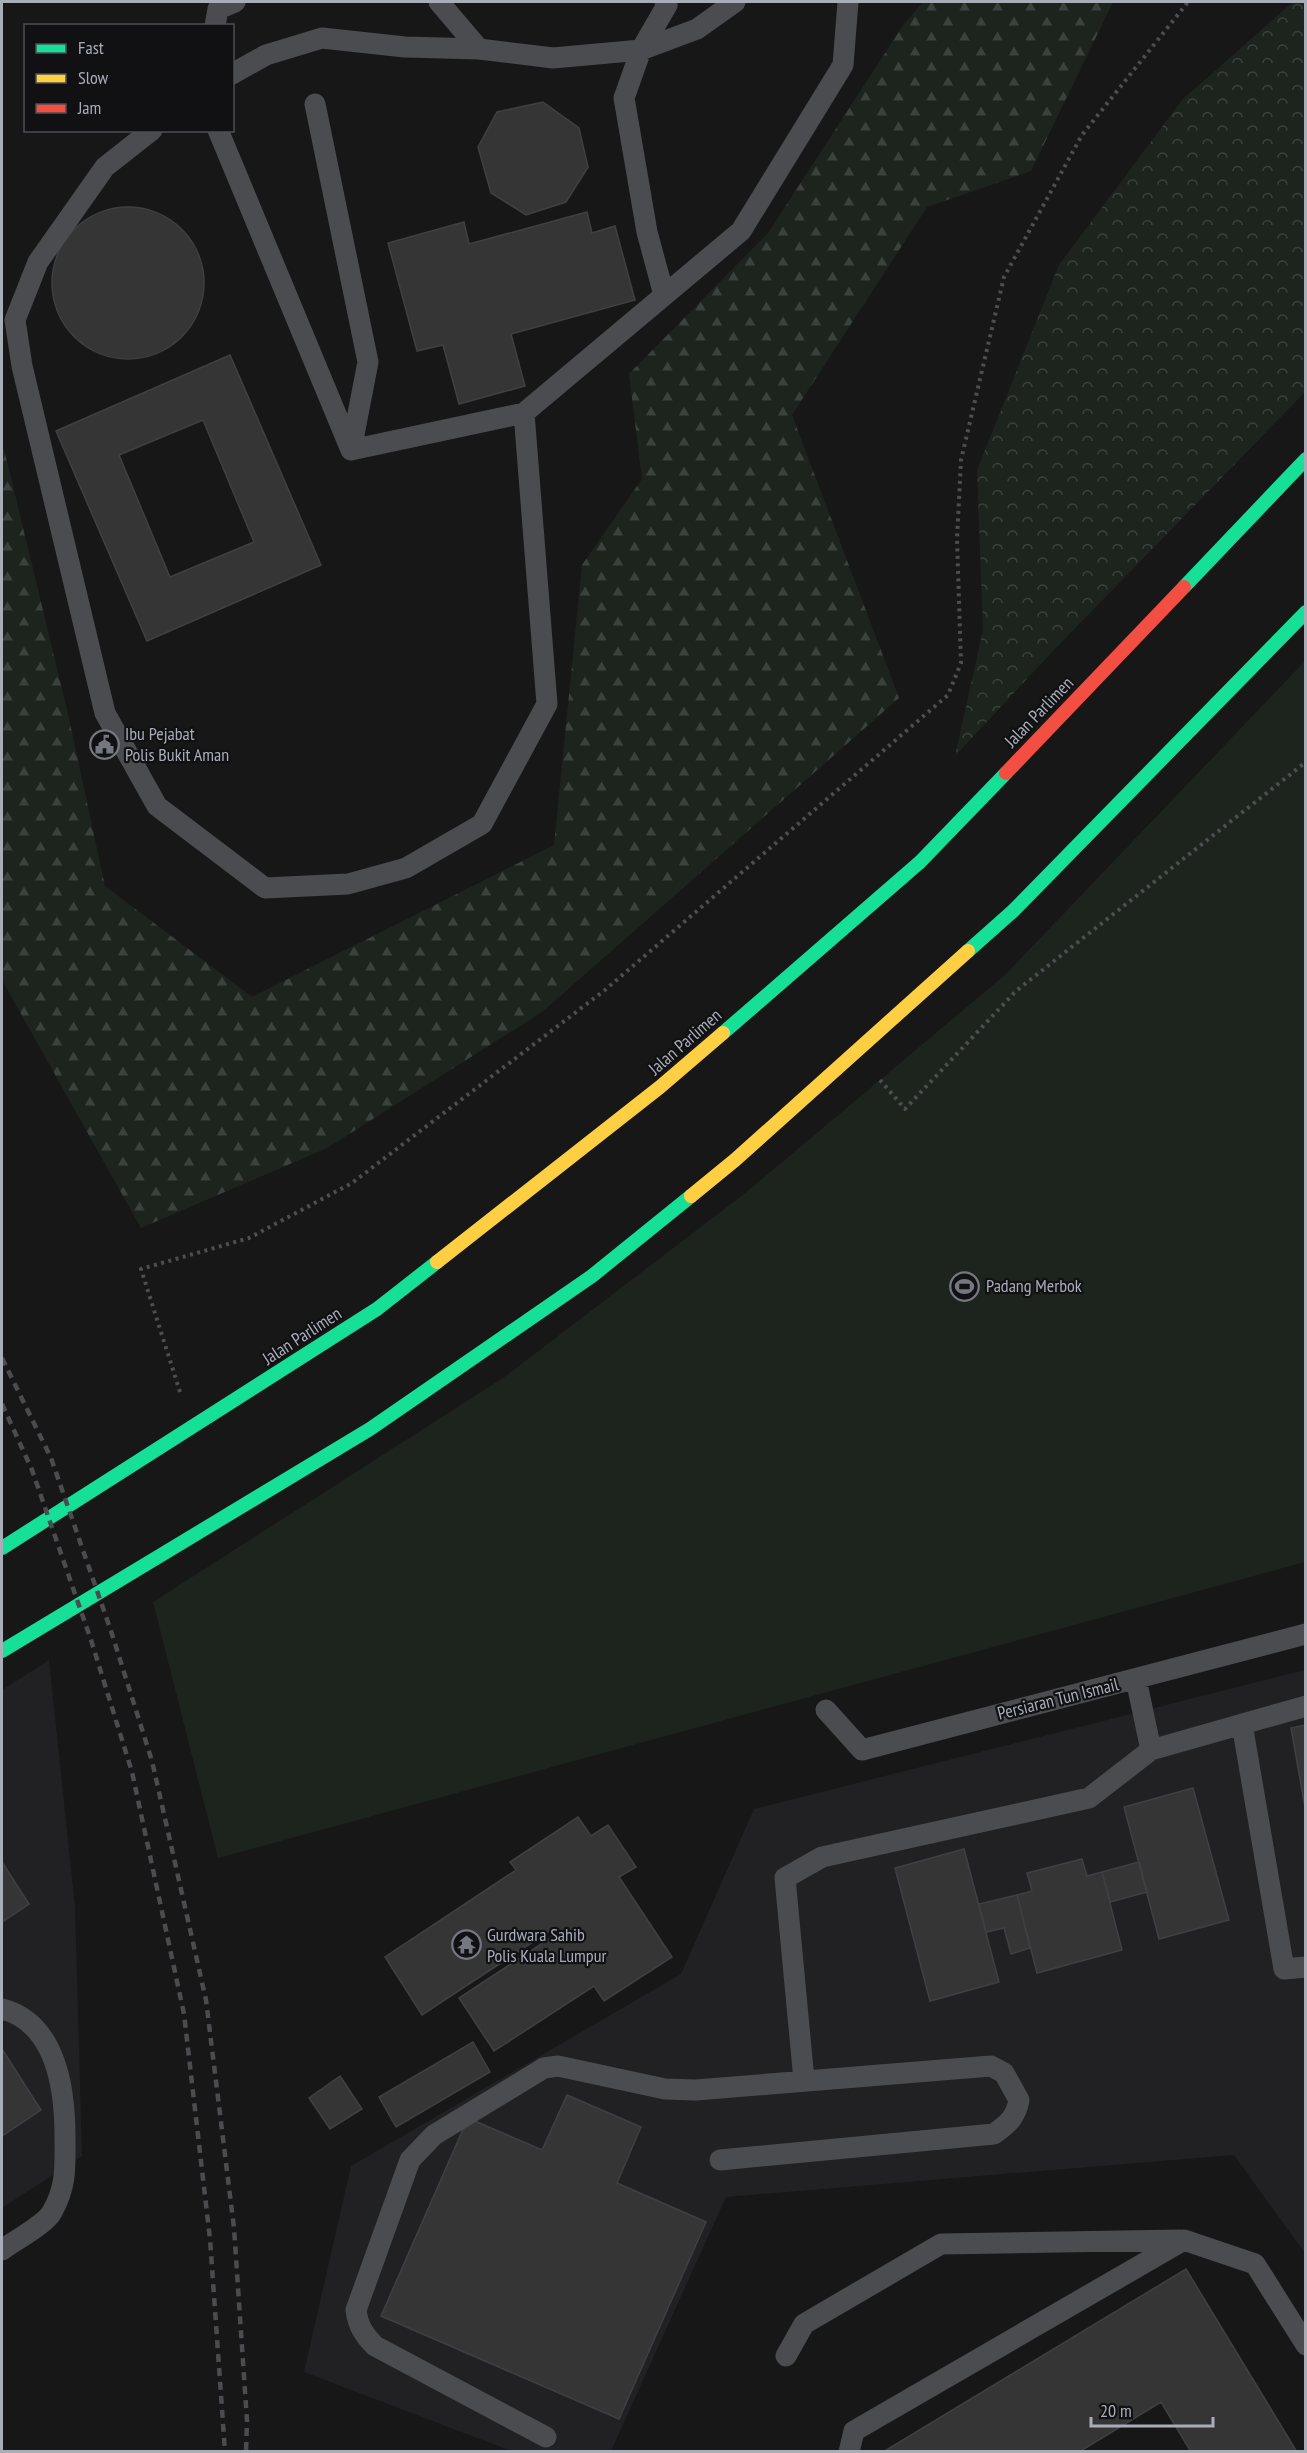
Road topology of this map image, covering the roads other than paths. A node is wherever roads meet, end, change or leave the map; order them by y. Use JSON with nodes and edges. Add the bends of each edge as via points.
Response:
{"nodes":[{"id":1,"x":235,"y":2,"type":"edge"},
{"id":2,"x":439,"y":2,"type":"edge"},
{"id":3,"x":665,"y":2,"type":"edge"},
{"id":4,"x":735,"y":2,"type":"edge"},
{"id":5,"x":848,"y":2,"type":"edge"},
{"id":6,"x":215,"y":24,"type":"edge"},
{"id":7,"x":479,"y":49,"type":"junction"},
{"id":8,"x":641,"y":50,"type":"junction"},
{"id":9,"x":234,"y":73,"type":"edge"},
{"id":10,"x":315,"y":104,"type":"dead end"},
{"id":11,"x":149,"y":132,"type":"edge"},
{"id":12,"x":219,"y":132,"type":"edge"},
{"id":13,"x":664,"y":295,"type":"junction"},
{"id":14,"x":524,"y":413,"type":"junction"},
{"id":15,"x":351,"y":450,"type":"junction"},
{"id":16,"x":1305,"y":459,"type":"edge"},
{"id":17,"x":1305,"y":612,"type":"edge"},
{"id":18,"x":2,"y":1548,"type":"edge"},
{"id":19,"x":1305,"y":1634,"type":"edge"},
{"id":20,"x":2,"y":1651,"type":"edge"},
{"id":21,"x":1136,"y":1679,"type":"junction"},
{"id":22,"x":1305,"y":1706,"type":"edge"},
{"id":23,"x":826,"y":1710,"type":"dead end"},
{"id":24,"x":1242,"y":1724,"type":"junction"},
{"id":25,"x":1151,"y":1750,"type":"junction"},
{"id":26,"x":1305,"y":1967,"type":"edge"},
{"id":27,"x":2,"y":2009,"type":"edge"},
{"id":28,"x":804,"y":2080,"type":"junction"},
{"id":29,"x":720,"y":2160,"type":"dead end"},
{"id":30,"x":1184,"y":2240,"type":"junction"},
{"id":31,"x":2,"y":2250,"type":"edge"},
{"id":32,"x":1305,"y":2345,"type":"edge"},
{"id":33,"x":786,"y":2356,"type":"dead end"},
{"id":34,"x":546,"y":2437,"type":"dead end"},
{"id":35,"x":849,"y":2451,"type":"edge"}],
"edges":[{"from":1,"to":6,"type":"lane","via":[[218,9]]},
{"from":2,"to":7,"type":"lane"},
{"from":3,"to":8,"type":"lane","via":[[667,5]]},
{"from":4,"to":8,"type":"lane","via":[[697,29]]},
{"from":5,"to":13,"type":"lane","via":[[843,65],[741,231]]},
{"from":7,"to":8,"type":"lane","via":[[553,58]]},
{"from":7,"to":9,"type":"lane","via":[[405,48],[322,38],[266,55]]},
{"from":8,"to":13,"type":"lane","via":[[624,98],[647,232]]},
{"from":10,"to":15,"type":"lane","via":[[368,362]]},
{"from":11,"to":14,"type":"lane","via":[[105,167],[38,262],[15,320],[22,366],[105,713],[157,806],[265,888],[348,884],[406,868],[482,824],[547,704]]},
{"from":12,"to":15,"type":"lane"},
{"from":13,"to":14,"type":"lane"},
{"from":14,"to":15,"type":"lane"},
{"from":16,"to":18,"type":"street","name":"Jalan Parlimen","via":[[920,862],[660,1087],[377,1309]]},
{"from":17,"to":20,"type":"street","via":[[1013,911],[735,1160],[591,1276],[370,1429]]},
{"from":19,"to":21,"type":"lane","name":"Persiaran Tun Ismail"},
{"from":21,"to":23,"type":"lane","name":"Persiaran Tun Ismail","via":[[862,1750]]},
{"from":21,"to":25,"type":"lane"},
{"from":22,"to":24,"type":"lane"},
{"from":24,"to":25,"type":"lane"},
{"from":24,"to":26,"type":"lane","via":[[1284,1969]]},
{"from":25,"to":28,"type":"lane","via":[[1089,1798],[822,1857],[785,1878]]},
{"from":27,"to":31,"type":"lane","via":[[30,2022],[57,2064],[65,2101],[65,2185],[51,2215]]},
{"from":28,"to":29,"type":"lane","via":[[991,2066],[1004,2073],[1019,2100],[1016,2113],[994,2134]]},
{"from":28,"to":34,"type":"lane","via":[[696,2090],[665,2089],[573,2068],[544,2068],[434,2135],[410,2160],[356,2310],[361,2328],[375,2346]]},
{"from":30,"to":32,"type":"lane","via":[[1255,2264]]},
{"from":30,"to":33,"type":"lane","via":[[941,2244],[804,2324]]},
{"from":30,"to":35,"type":"lane","via":[[854,2431]]}]}
